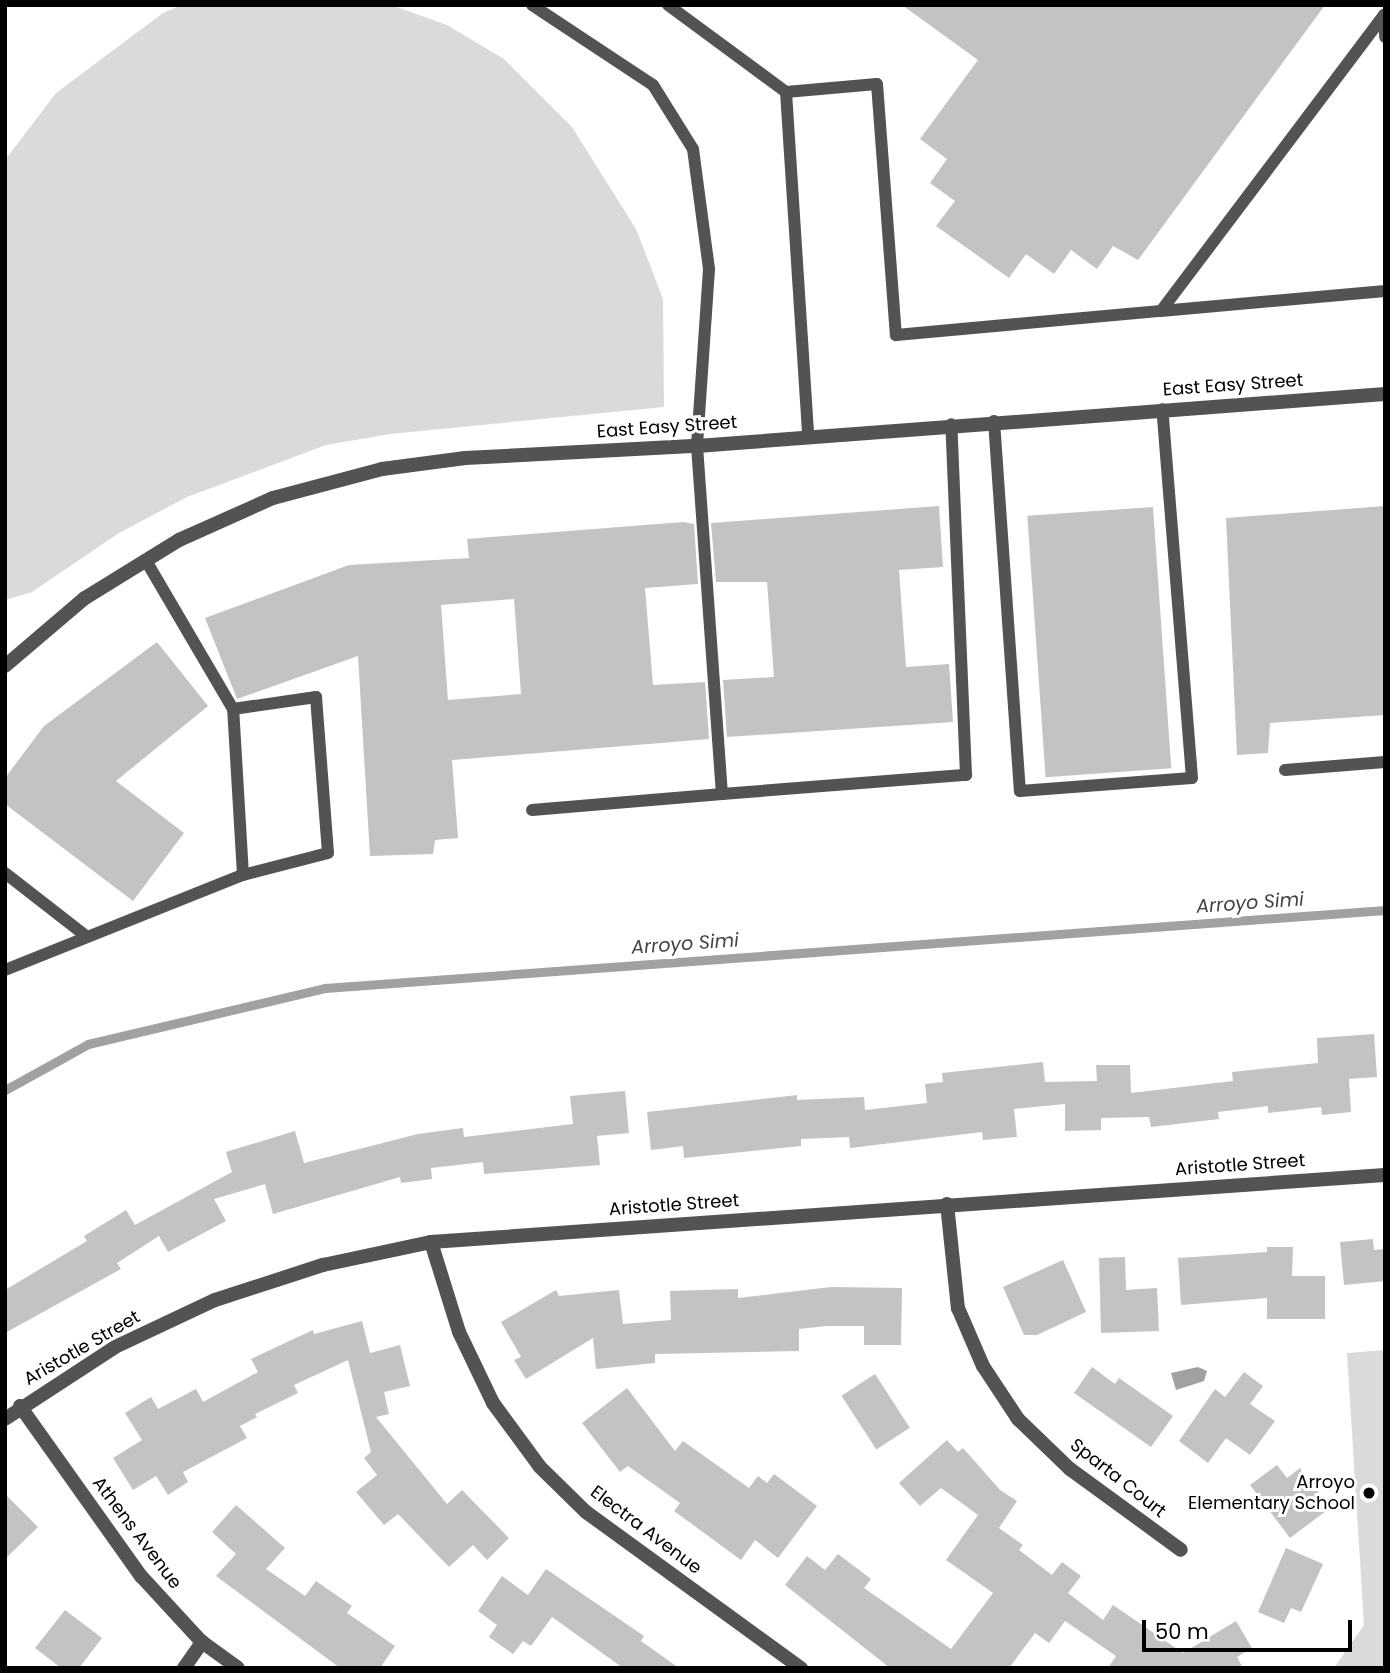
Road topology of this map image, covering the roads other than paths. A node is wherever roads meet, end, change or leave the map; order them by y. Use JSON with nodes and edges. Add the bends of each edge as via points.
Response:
{"nodes":[{"id":1,"x":532,"y":5,"type":"edge"},
{"id":2,"x":668,"y":5,"type":"edge"},
{"id":3,"x":1383,"y":10,"type":"edge"},
{"id":4,"x":1385,"y":37,"type":"edge"},
{"id":5,"x":786,"y":92,"type":"junction"},
{"id":6,"x":1385,"y":291,"type":"edge"},
{"id":7,"x":1161,"y":311,"type":"junction"},
{"id":8,"x":1385,"y":394,"type":"edge"},
{"id":9,"x":1162,"y":409,"type":"junction"},
{"id":10,"x":994,"y":421,"type":"junction"},
{"id":11,"x":951,"y":424,"type":"junction"},
{"id":12,"x":808,"y":436,"type":"junction"},
{"id":13,"x":696,"y":446,"type":"junction"},
{"id":14,"x":146,"y":561,"type":"junction"},
{"id":15,"x":5,"y":666,"type":"edge"},
{"id":16,"x":233,"y":709,"type":"junction"},
{"id":17,"x":1385,"y":762,"type":"edge"},
{"id":18,"x":1285,"y":769,"type":"dead end"},
{"id":19,"x":722,"y":794,"type":"junction"},
{"id":20,"x":532,"y":810,"type":"dead end"},
{"id":21,"x":5,"y":873,"type":"edge"},
{"id":22,"x":243,"y":876,"type":"junction"},
{"id":23,"x":86,"y":936,"type":"junction"},
{"id":24,"x":5,"y":970,"type":"edge"},
{"id":25,"x":1385,"y":1175,"type":"edge"},
{"id":26,"x":947,"y":1205,"type":"junction"},
{"id":27,"x":431,"y":1242,"type":"junction"},
{"id":28,"x":20,"y":1406,"type":"junction"},
{"id":29,"x":5,"y":1419,"type":"edge"},
{"id":30,"x":1181,"y":1550,"type":"dead end"},
{"id":31,"x":202,"y":1642,"type":"junction"},
{"id":32,"x":184,"y":1668,"type":"edge"},
{"id":33,"x":239,"y":1668,"type":"edge"},
{"id":34,"x":801,"y":1668,"type":"edge"}],
"edges":[{"from":1,"to":13,"type":"lane","via":[[653,85],[694,149],[709,269]]},
{"from":2,"to":5,"type":"lane"},
{"from":3,"to":4,"type":"lane"},
{"from":3,"to":7,"type":"lane"},
{"from":5,"to":7,"type":"lane","via":[[877,84],[896,335]]},
{"from":5,"to":12,"type":"lane"},
{"from":6,"to":7,"type":"lane"},
{"from":8,"to":9,"type":"street","name":"East Easy Street"},
{"from":9,"to":10,"type":"street","name":"East Easy Street"},
{"from":9,"to":10,"type":"lane","via":[[1192,778],[1020,791]]},
{"from":10,"to":11,"type":"street","name":"East Easy Street"},
{"from":11,"to":12,"type":"street","name":"East Easy Street"},
{"from":11,"to":19,"type":"lane","via":[[966,775]]},
{"from":12,"to":13,"type":"street","name":"East Easy Street"},
{"from":13,"to":14,"type":"street","name":"East Easy Street","via":[[465,458],[382,469],[273,498],[179,540]]},
{"from":13,"to":19,"type":"lane"},
{"from":14,"to":15,"type":"street","name":"East Easy Street","via":[[85,598]]},
{"from":14,"to":16,"type":"lane"},
{"from":16,"to":22,"type":"lane"},
{"from":16,"to":22,"type":"lane","via":[[316,697],[328,853]]},
{"from":17,"to":18,"type":"lane"},
{"from":19,"to":20,"type":"lane"},
{"from":21,"to":23,"type":"lane"},
{"from":22,"to":23,"type":"lane"},
{"from":23,"to":24,"type":"lane"},
{"from":25,"to":26,"type":"street","name":"Aristotle Street"},
{"from":26,"to":27,"type":"street","name":"Aristotle Street"},
{"from":26,"to":30,"type":"street","name":"Sparta Court","via":[[958,1308],[983,1366],[1018,1419],[1070,1469]]},
{"from":27,"to":28,"type":"street","name":"Aristotle Street","via":[[323,1265],[215,1300],[115,1347]]},
{"from":27,"to":34,"type":"street","name":"Electra Avenue","via":[[458,1332],[493,1403],[540,1467],[586,1512]]},
{"from":28,"to":29,"type":"street","name":"Aristotle Street"},
{"from":28,"to":31,"type":"street","name":"Athens Avenue","via":[[141,1576]]},
{"from":31,"to":32,"type":"street"},
{"from":31,"to":33,"type":"street","name":"Athens Avenue"}]}
